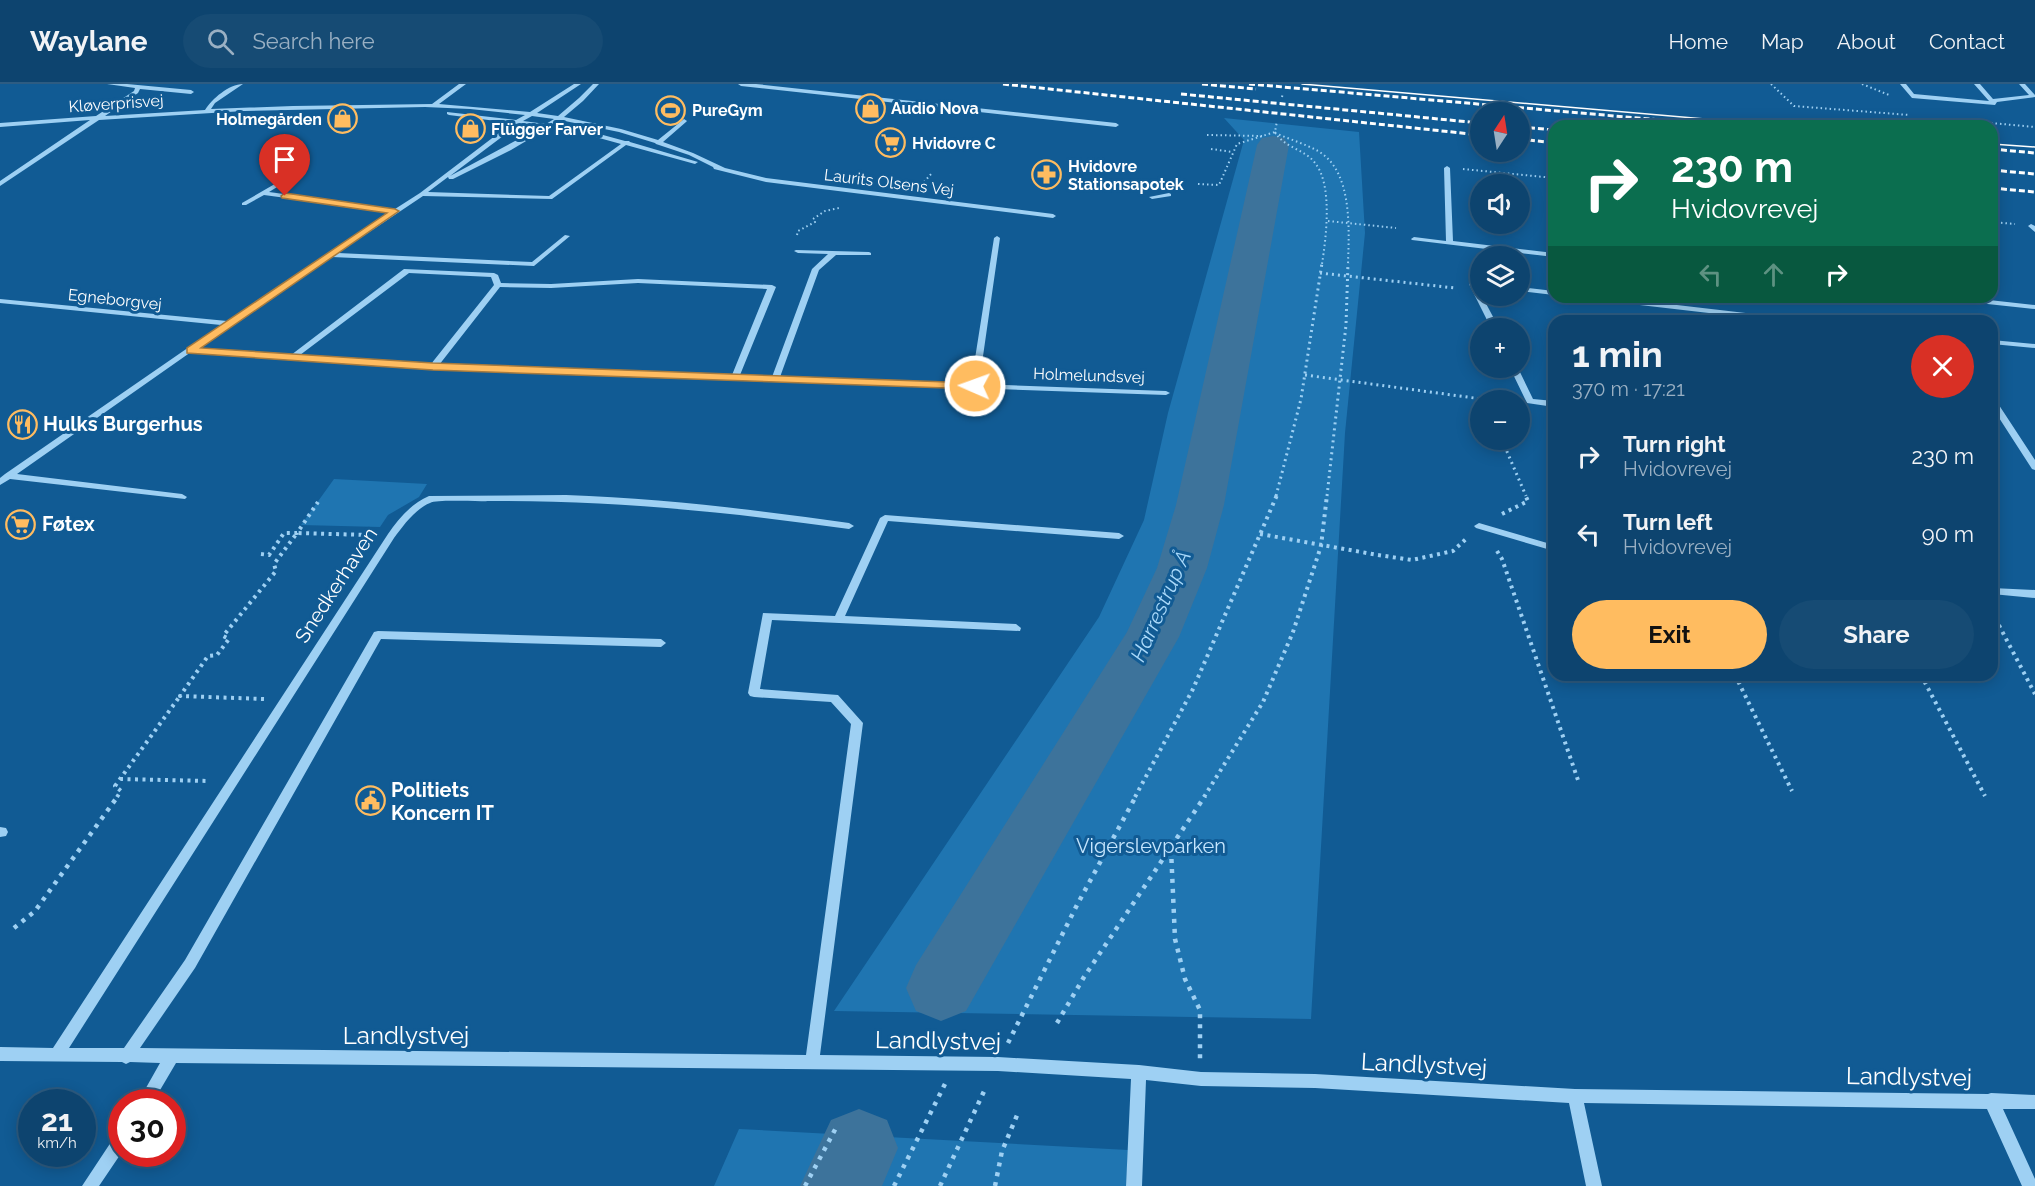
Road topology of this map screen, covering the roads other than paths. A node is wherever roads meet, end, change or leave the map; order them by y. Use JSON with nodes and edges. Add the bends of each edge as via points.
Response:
{"nodes":[{"id":1,"x":110,"y":84,"type":"edge"},
{"id":2,"x":240,"y":84,"type":"edge"},
{"id":3,"x":463,"y":84,"type":"edge"},
{"id":4,"x":578,"y":84,"type":"edge"},
{"id":5,"x":596,"y":84,"type":"edge"},
{"id":6,"x":741,"y":84,"type":"edge"},
{"id":7,"x":1903,"y":84,"type":"edge"},
{"id":8,"x":1977,"y":84,"type":"edge"},
{"id":9,"x":2022,"y":84,"type":"edge"},
{"id":10,"x":138,"y":87,"type":"junction"},
{"id":11,"x":191,"y":92,"type":"dead end"},
{"id":12,"x":1992,"y":101,"type":"junction"},
{"id":13,"x":431,"y":108,"type":"junction"},
{"id":14,"x":207,"y":111,"type":"junction"},
{"id":15,"x":530,"y":114,"type":"junction"},
{"id":16,"x":100,"y":118,"type":"junction"},
{"id":17,"x":557,"y":118,"type":"junction"},
{"id":18,"x":684,"y":121,"type":"dead end"},
{"id":19,"x":518,"y":122,"type":"junction"},
{"id":20,"x":0,"y":125,"type":"edge"},
{"id":21,"x":1116,"y":125,"type":"dead end"},
{"id":22,"x":546,"y":127,"type":"junction"},
{"id":23,"x":627,"y":142,"type":"junction"},
{"id":24,"x":658,"y":143,"type":"junction"},
{"id":25,"x":1447,"y":168,"type":"road end"},
{"id":26,"x":722,"y":169,"type":"junction"},
{"id":27,"x":280,"y":183,"type":"dead end"},
{"id":28,"x":0,"y":184,"type":"edge"},
{"id":29,"x":263,"y":193,"type":"junction"},
{"id":30,"x":422,"y":194,"type":"junction"},
{"id":31,"x":1168,"y":195,"type":"dead end"},
{"id":32,"x":1152,"y":197,"type":"dead end"},
{"id":33,"x":244,"y":204,"type":"dead end"},
{"id":34,"x":395,"y":211,"type":"junction"},
{"id":35,"x":1053,"y":216,"type":"dead end"},
{"id":36,"x":567,"y":236,"type":"dead end"},
{"id":37,"x":997,"y":238,"type":"dead end"},
{"id":38,"x":1414,"y":239,"type":"dead end"},
{"id":39,"x":1450,"y":243,"type":"junction"},
{"id":40,"x":798,"y":251,"type":"road end"},
{"id":41,"x":834,"y":253,"type":"junction"},
{"id":42,"x":869,"y":254,"type":"dead end"},
{"id":43,"x":1548,"y":254,"type":"edge"},
{"id":44,"x":330,"y":255,"type":"junction"},
{"id":45,"x":498,"y":285,"type":"junction"},
{"id":46,"x":1530,"y":290,"type":"edge"},
{"id":47,"x":1548,"y":292,"type":"edge"},
{"id":48,"x":0,"y":301,"type":"edge"},
{"id":49,"x":1640,"y":303,"type":"edge"},
{"id":50,"x":1997,"y":303,"type":"edge"},
{"id":51,"x":2035,"y":307,"type":"edge"},
{"id":52,"x":1746,"y":315,"type":"edge"},
{"id":53,"x":228,"y":323,"type":"junction"},
{"id":54,"x":1998,"y":343,"type":"edge"},
{"id":55,"x":2035,"y":346,"type":"edge"},
{"id":56,"x":191,"y":350,"type":"junction"},
{"id":57,"x":293,"y":357,"type":"junction"},
{"id":58,"x":433,"y":367,"type":"junction"},
{"id":59,"x":735,"y":377,"type":"junction"},
{"id":60,"x":1519,"y":378,"type":"edge"},
{"id":61,"x":775,"y":379,"type":"junction"},
{"id":62,"x":975,"y":386,"type":"junction"},
{"id":63,"x":1166,"y":393,"type":"dead end"},
{"id":64,"x":1548,"y":403,"type":"edge"},
{"id":65,"x":1998,"y":410,"type":"edge"},
{"id":66,"x":2035,"y":467,"type":"edge"},
{"id":67,"x":4,"y":479,"type":"edge"},
{"id":68,"x":182,"y":497,"type":"dead end"},
{"id":69,"x":849,"y":526,"type":"dead end"},
{"id":70,"x":1479,"y":526,"type":"road end"},
{"id":71,"x":1119,"y":536,"type":"dead end"},
{"id":72,"x":1548,"y":546,"type":"edge"},
{"id":73,"x":1998,"y":591,"type":"edge"},
{"id":74,"x":2035,"y":594,"type":"edge"},
{"id":75,"x":839,"y":619,"type":"junction"},
{"id":76,"x":1016,"y":628,"type":"dead end"},
{"id":77,"x":661,"y":643,"type":"dead end"},
{"id":78,"x":0,"y":1054,"type":"edge"},
{"id":79,"x":56,"y":1055,"type":"junction"},
{"id":80,"x":126,"y":1057,"type":"junction"},
{"id":81,"x":171,"y":1057,"type":"junction"},
{"id":82,"x":812,"y":1061,"type":"junction"},
{"id":83,"x":1139,"y":1072,"type":"junction"},
{"id":84,"x":153,"y":1089,"type":"edge"},
{"id":85,"x":1575,"y":1096,"type":"junction"},
{"id":86,"x":1991,"y":1100,"type":"junction"},
{"id":87,"x":2035,"y":1102,"type":"edge"},
{"id":88,"x":108,"y":1159,"type":"edge"},
{"id":89,"x":90,"y":1186,"type":"edge"},
{"id":90,"x":1134,"y":1186,"type":"edge"},
{"id":91,"x":1594,"y":1186,"type":"edge"},
{"id":92,"x":2030,"y":1186,"type":"edge"}],
"edges":[{"from":1,"to":10,"type":"street"},
{"from":2,"to":14,"type":"street","via":[[213,102]]},
{"from":3,"to":13,"type":"street"},
{"from":4,"to":15,"type":"street"},
{"from":5,"to":17,"type":"street"},
{"from":6,"to":21,"type":"street"},
{"from":7,"to":12,"type":"street","via":[[1912,96],[1995,103]]},
{"from":8,"to":12,"type":"street"},
{"from":9,"to":12,"type":"street","via":[[2033,96]]},
{"from":10,"to":11,"type":"street"},
{"from":10,"to":16,"type":"street"},
{"from":13,"to":14,"type":"street","name":"Kløverprisvej","via":[[280,106]]},
{"from":13,"to":15,"type":"street","name":"Kløverprisvej"},
{"from":13,"to":19,"type":"street","name":"Kløverprisvej"},
{"from":14,"to":16,"type":"street","name":"Kløverprisvej"},
{"from":15,"to":17,"type":"street","name":"Kløverprisvej"},
{"from":15,"to":19,"type":"street"},
{"from":16,"to":20,"type":"street","name":"Kløverprisvej"},
{"from":16,"to":28,"type":"street"},
{"from":17,"to":22,"type":"street"},
{"from":17,"to":24,"type":"street","name":"Laurits Olsens Vej"},
{"from":18,"to":24,"type":"street"},
{"from":19,"to":22,"type":"street","name":"Kløverprisvej"},
{"from":19,"to":30,"type":"street"},
{"from":22,"to":23,"type":"street","name":"Laurits Olsens Vej"},
{"from":22,"to":30,"type":"street"},
{"from":23,"to":26,"type":"street","name":"Laurits Olsens Vej"},
{"from":23,"to":30,"type":"street","via":[[550,198]]},
{"from":24,"to":26,"type":"street","name":"Laurits Olsens Vej"},
{"from":25,"to":39,"type":"street"},
{"from":26,"to":35,"type":"street","name":"Laurits Olsens Vej","via":[[766,180]]},
{"from":27,"to":29,"type":"street"},
{"from":29,"to":33,"type":"street"},
{"from":29,"to":34,"type":"street"},
{"from":30,"to":34,"type":"street"},
{"from":31,"to":32,"type":"street"},
{"from":34,"to":44,"type":"street"},
{"from":36,"to":44,"type":"street","via":[[534,264]]},
{"from":37,"to":62,"type":"street"},
{"from":38,"to":39,"type":"street"},
{"from":39,"to":43,"type":"street"},
{"from":40,"to":41,"type":"street"},
{"from":41,"to":42,"type":"street"},
{"from":41,"to":61,"type":"street","via":[[816,269]]},
{"from":44,"to":53,"type":"street"},
{"from":45,"to":57,"type":"street","via":[[494,275],[406,272]]},
{"from":45,"to":58,"type":"street"},
{"from":45,"to":59,"type":"street","via":[[638,281],[772,287]]},
{"from":46,"to":47,"type":"street"},
{"from":48,"to":53,"type":"street","name":"Egneborgvej"},
{"from":49,"to":52,"type":"street"},
{"from":50,"to":51,"type":"street"},
{"from":53,"to":56,"type":"street"},
{"from":54,"to":55,"type":"street"},
{"from":56,"to":57,"type":"street","name":"Holmelundsvej"},
{"from":56,"to":67,"type":"street"},
{"from":57,"to":58,"type":"street","name":"Holmelundsvej"},
{"from":58,"to":59,"type":"street","name":"Holmelundsvej"},
{"from":59,"to":61,"type":"street","name":"Holmelundsvej"},
{"from":60,"to":64,"type":"street","via":[[1530,401]]},
{"from":61,"to":62,"type":"street","name":"Holmelundsvej"},
{"from":62,"to":63,"type":"street","name":"Holmelundsvej"},
{"from":65,"to":66,"type":"street"},
{"from":67,"to":68,"type":"street"},
{"from":69,"to":79,"type":"street","name":"Snedkerhaven","via":[[703,507],[583,499],[429,499],[401,521]]},
{"from":70,"to":72,"type":"street"},
{"from":71,"to":75,"type":"street","via":[[885,518]]},
{"from":73,"to":74,"type":"street"},
{"from":75,"to":76,"type":"street"},
{"from":75,"to":82,"type":"street","via":[[767,616],[754,693],[834,698],[857,723]]},
{"from":77,"to":80,"type":"street","via":[[378,635],[190,964]]},
{"from":78,"to":79,"type":"street","name":"Landlystvej"},
{"from":79,"to":80,"type":"street","name":"Landlystvej"},
{"from":80,"to":81,"type":"street","name":"Landlystvej"},
{"from":81,"to":82,"type":"street","name":"Landlystvej"},
{"from":81,"to":84,"type":"street"},
{"from":82,"to":83,"type":"street","name":"Landlystvej","via":[[998,1064]]},
{"from":83,"to":85,"type":"street","name":"Landlystvej"},
{"from":83,"to":90,"type":"street"},
{"from":85,"to":86,"type":"street","name":"Landlystvej"},
{"from":85,"to":91,"type":"street"},
{"from":86,"to":87,"type":"street","name":"Landlystvej"},
{"from":86,"to":92,"type":"street"},
{"from":88,"to":89,"type":"street"}]}
